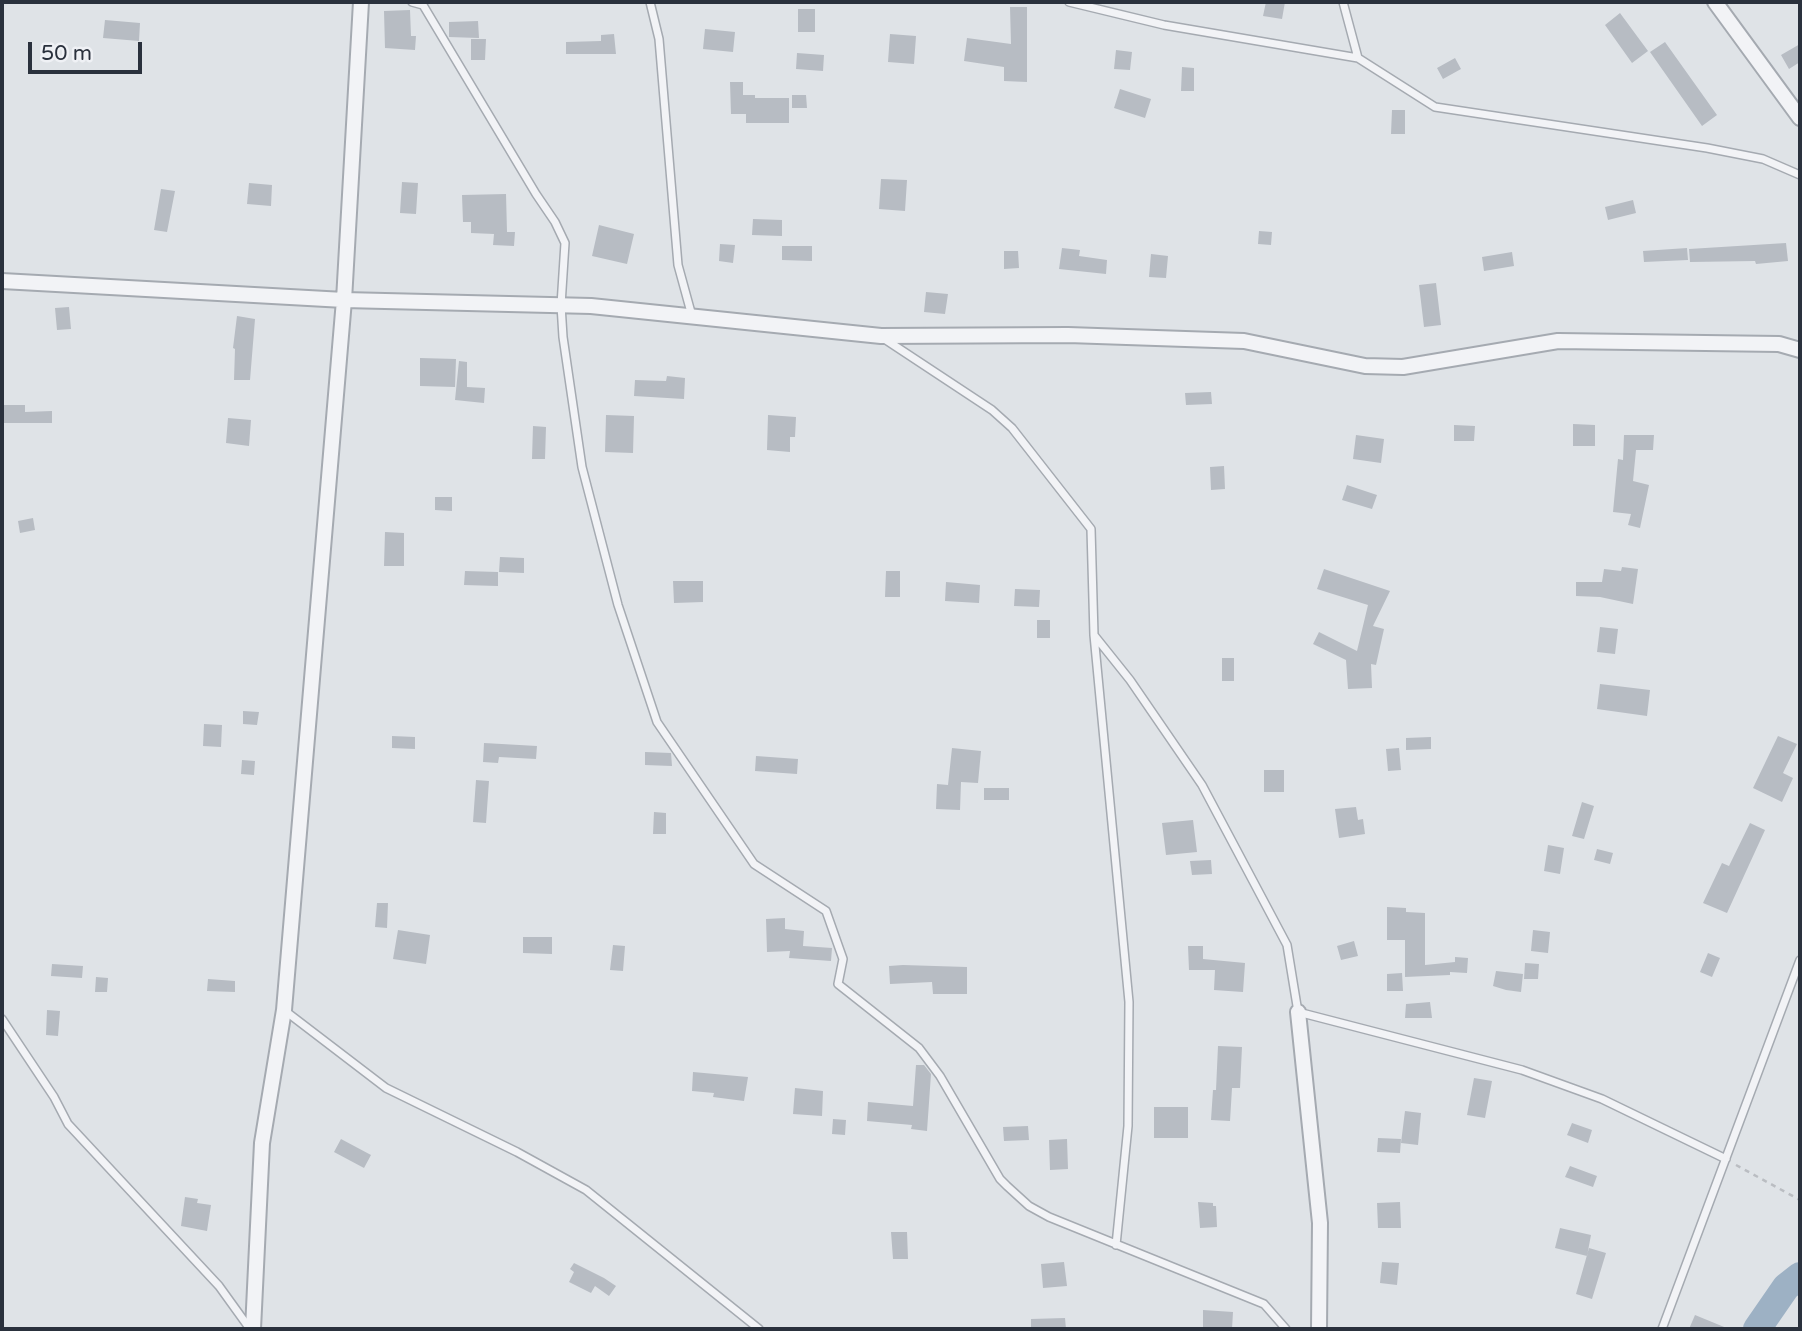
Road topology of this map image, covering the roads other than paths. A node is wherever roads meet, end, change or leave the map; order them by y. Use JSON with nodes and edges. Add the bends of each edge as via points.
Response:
{"nodes":[{"id":1,"x":362,"y":2,"type":"edge"},
{"id":2,"x":412,"y":2,"type":"edge"},
{"id":3,"x":650,"y":2,"type":"edge"},
{"id":4,"x":1069,"y":2,"type":"edge"},
{"id":5,"x":1343,"y":2,"type":"edge"},
{"id":6,"x":1715,"y":2,"type":"edge"},
{"id":7,"x":1358,"y":58,"type":"junction"},
{"id":8,"x":1800,"y":118,"type":"edge"},
{"id":9,"x":1800,"y":175,"type":"edge"},
{"id":10,"x":2,"y":281,"type":"edge"},
{"id":11,"x":344,"y":300,"type":"junction"},
{"id":12,"x":561,"y":305,"type":"junction"},
{"id":13,"x":692,"y":316,"type":"junction"},
{"id":14,"x":881,"y":336,"type":"junction"},
{"id":15,"x":1800,"y":350,"type":"edge"},
{"id":16,"x":1094,"y":635,"type":"junction"},
{"id":17,"x":1800,"y":960,"type":"edge"},
{"id":18,"x":284,"y":1010,"type":"junction"},
{"id":19,"x":1297,"y":1012,"type":"junction"},
{"id":20,"x":2,"y":1019,"type":"edge"},
{"id":21,"x":1726,"y":1159,"type":"junction"},
{"id":22,"x":1116,"y":1245,"type":"junction"},
{"id":23,"x":252,"y":1329,"type":"edge"},
{"id":24,"x":759,"y":1329,"type":"edge"},
{"id":25,"x":1286,"y":1329,"type":"edge"},
{"id":26,"x":1319,"y":1329,"type":"edge"},
{"id":27,"x":1662,"y":1329,"type":"edge"}],
"edges":[{"from":1,"to":11,"type":"street"},
{"from":2,"to":12,"type":"lane","via":[[423,5],[555,222],[565,243]]},
{"from":3,"to":13,"type":"lane","via":[[659,39],[678,265]]},
{"from":4,"to":7,"type":"lane","via":[[1164,24]]},
{"from":5,"to":7,"type":"lane"},
{"from":6,"to":8,"type":"street"},
{"from":7,"to":9,"type":"lane","via":[[1435,107],[1707,148],[1763,159]]},
{"from":10,"to":11,"type":"street"},
{"from":11,"to":12,"type":"street"},
{"from":11,"to":18,"type":"street"},
{"from":12,"to":13,"type":"street"},
{"from":12,"to":22,"type":"lane","via":[[582,467],[618,605],[657,722],[754,864],[826,911],[843,959],[838,984],[919,1048],[1000,1179],[1029,1206]]},
{"from":13,"to":14,"type":"street"},
{"from":14,"to":15,"type":"street","via":[[1068,335],[1244,341],[1365,366],[1403,367],[1558,341],[1779,344]]},
{"from":14,"to":16,"type":"lane","via":[[1012,428],[1091,529]]},
{"from":16,"to":19,"type":"lane","via":[[1202,785],[1287,945]]},
{"from":16,"to":22,"type":"lane","via":[[1129,1002],[1128,1126]]},
{"from":17,"to":21,"type":"lane"},
{"from":18,"to":23,"type":"street","via":[[262,1143]]},
{"from":18,"to":24,"type":"lane","via":[[386,1088],[586,1190]]},
{"from":19,"to":21,"type":"lane","via":[[1522,1070],[1602,1100]]},
{"from":19,"to":26,"type":"street","via":[[1320,1223]]},
{"from":20,"to":23,"type":"lane","via":[[68,1124],[219,1286]]},
{"from":21,"to":27,"type":"lane"},
{"from":22,"to":25,"type":"lane","via":[[1264,1304]]}]}
